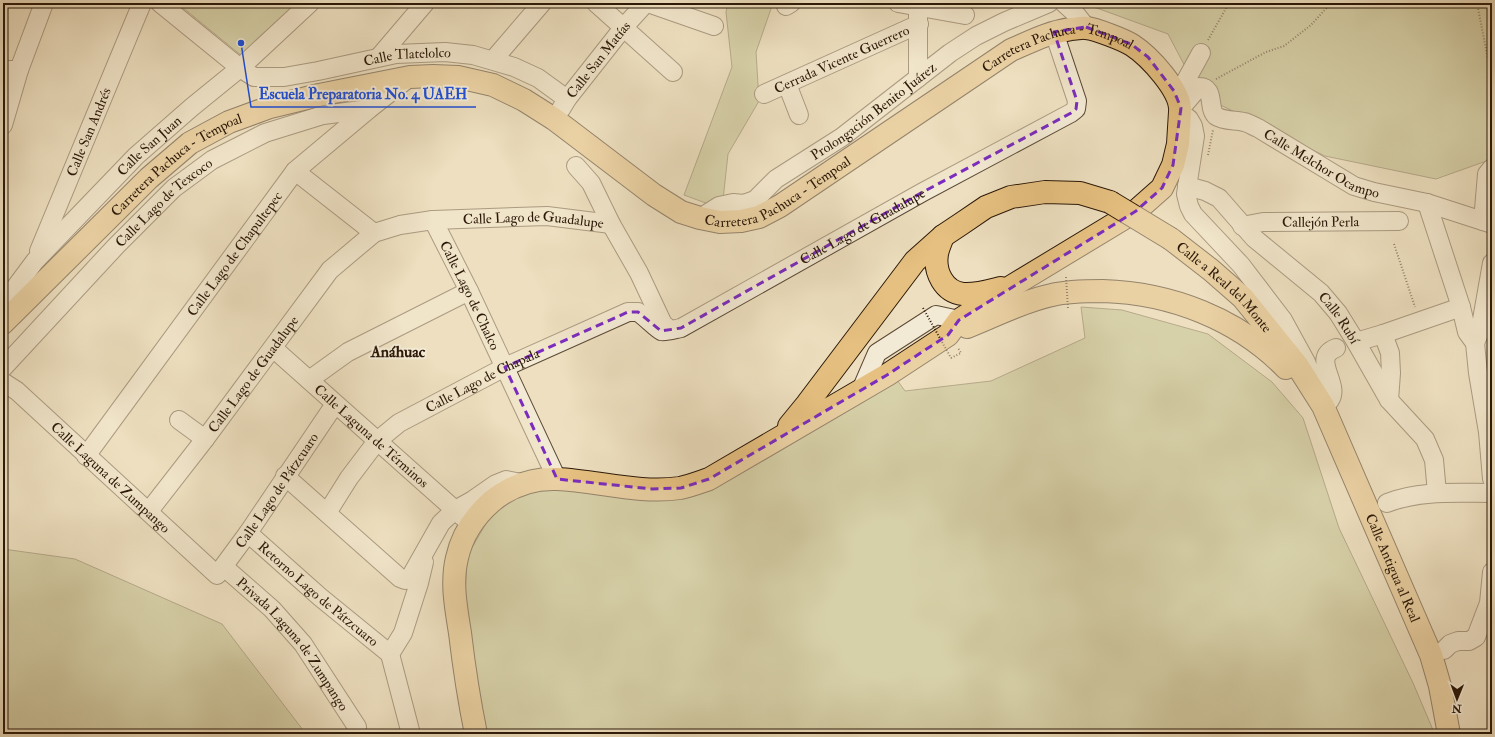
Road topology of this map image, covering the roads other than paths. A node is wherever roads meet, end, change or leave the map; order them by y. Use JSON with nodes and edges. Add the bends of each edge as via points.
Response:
{"nodes":[{"id":1,"x":44,"y":3,"type":"edge"},
{"id":2,"x":142,"y":3,"type":"edge"},
{"id":3,"x":160,"y":3,"type":"edge"},
{"id":4,"x":310,"y":3,"type":"edge"},
{"id":5,"x":425,"y":3,"type":"edge"},
{"id":6,"x":542,"y":3,"type":"edge"},
{"id":7,"x":596,"y":3,"type":"edge"},
{"id":8,"x":648,"y":3,"type":"edge"},
{"id":9,"x":898,"y":3,"type":"edge"},
{"id":10,"x":1049,"y":3,"type":"edge"},
{"id":11,"x":1064,"y":3,"type":"edge"},
{"id":12,"x":918,"y":11,"type":"edge"},
{"id":13,"x":965,"y":15,"type":"dead end"},
{"id":14,"x":714,"y":26,"type":"dead end"},
{"id":15,"x":1086,"y":27,"type":"junction"},
{"id":16,"x":623,"y":28,"type":"junction"},
{"id":17,"x":1054,"y":32,"type":"junction"},
{"id":18,"x":1201,"y":53,"type":"road end"},
{"id":19,"x":379,"y":57,"type":"junction"},
{"id":20,"x":493,"y":60,"type":"junction"},
{"id":21,"x":240,"y":68,"type":"junction"},
{"id":22,"x":11,"y":70,"type":"edge"},
{"id":23,"x":673,"y":72,"type":"dead end"},
{"id":24,"x":410,"y":77,"type":"junction"},
{"id":25,"x":918,"y":78,"type":"junction"},
{"id":26,"x":787,"y":84,"type":"junction"},
{"id":27,"x":764,"y":94,"type":"dead end"},
{"id":28,"x":567,"y":99,"type":"junction"},
{"id":29,"x":1178,"y":104,"type":"junction"},
{"id":30,"x":369,"y":109,"type":"junction"},
{"id":31,"x":799,"y":116,"type":"dead end"},
{"id":32,"x":554,"y":120,"type":"junction"},
{"id":33,"x":3,"y":125,"type":"edge"},
{"id":34,"x":576,"y":166,"type":"dead end"},
{"id":35,"x":1492,"y":168,"type":"edge"},
{"id":36,"x":296,"y":171,"type":"junction"},
{"id":37,"x":1187,"y":186,"type":"junction"},
{"id":38,"x":1427,"y":203,"type":"junction"},
{"id":39,"x":700,"y":218,"type":"junction"},
{"id":40,"x":433,"y":220,"type":"junction"},
{"id":41,"x":1399,"y":221,"type":"dead end"},
{"id":42,"x":1487,"y":222,"type":"edge"},
{"id":43,"x":611,"y":224,"type":"junction"},
{"id":44,"x":1242,"y":226,"type":"junction"},
{"id":45,"x":374,"y":233,"type":"junction"},
{"id":46,"x":943,"y":236,"type":"junction"},
{"id":47,"x":35,"y":260,"type":"junction"},
{"id":48,"x":1492,"y":263,"type":"edge"},
{"id":49,"x":1012,"y":286,"type":"junction"},
{"id":50,"x":470,"y":291,"type":"junction"},
{"id":51,"x":3,"y":304,"type":"edge"},
{"id":52,"x":1461,"y":307,"type":"junction"},
{"id":53,"x":3,"y":323,"type":"edge"},
{"id":54,"x":953,"y":327,"type":"junction"},
{"id":55,"x":669,"y":330,"type":"junction"},
{"id":56,"x":1383,"y":334,"type":"junction"},
{"id":57,"x":1356,"y":342,"type":"junction"},
{"id":58,"x":1475,"y":343,"type":"junction"},
{"id":59,"x":273,"y":348,"type":"junction"},
{"id":60,"x":1336,"y":348,"type":"dead end"},
{"id":61,"x":505,"y":367,"type":"junction"},
{"id":62,"x":3,"y":368,"type":"edge"},
{"id":63,"x":1485,"y":374,"type":"edge"},
{"id":64,"x":309,"y":380,"type":"junction"},
{"id":65,"x":3,"y":382,"type":"edge"},
{"id":66,"x":1388,"y":400,"type":"junction"},
{"id":67,"x":335,"y":404,"type":"junction"},
{"id":68,"x":1323,"y":406,"type":"junction"},
{"id":69,"x":179,"y":420,"type":"dead end"},
{"id":70,"x":1490,"y":432,"type":"edge"},
{"id":71,"x":780,"y":436,"type":"junction"},
{"id":72,"x":205,"y":439,"type":"junction"},
{"id":73,"x":377,"y":441,"type":"junction"},
{"id":74,"x":86,"y":456,"type":"junction"},
{"id":75,"x":286,"y":476,"type":"junction"},
{"id":76,"x":1492,"y":477,"type":"edge"},
{"id":77,"x":557,"y":479,"type":"junction"},
{"id":78,"x":1437,"y":492,"type":"junction"},
{"id":79,"x":1492,"y":493,"type":"edge"},
{"id":80,"x":1386,"y":503,"type":"dead end"},
{"id":81,"x":149,"y":512,"type":"junction"},
{"id":82,"x":327,"y":513,"type":"junction"},
{"id":83,"x":463,"y":517,"type":"junction"},
{"id":84,"x":248,"y":533,"type":"junction"},
{"id":85,"x":428,"y":546,"type":"junction"},
{"id":86,"x":220,"y":571,"type":"junction"},
{"id":87,"x":1492,"y":572,"type":"edge"},
{"id":88,"x":1489,"y":603,"type":"junction"},
{"id":89,"x":1489,"y":632,"type":"dead end"},
{"id":90,"x":1444,"y":650,"type":"dead end"},
{"id":91,"x":390,"y":654,"type":"junction"},
{"id":92,"x":357,"y":726,"type":"dead end"},
{"id":93,"x":411,"y":734,"type":"edge"},
{"id":94,"x":476,"y":734,"type":"edge"},
{"id":95,"x":1449,"y":734,"type":"edge"}],
"edges":[{"from":1,"to":22,"type":"street"},
{"from":2,"to":47,"type":"street","name":"Calle San Andrés"},
{"from":3,"to":21,"type":"street","name":"Calle Tlatelolco"},
{"from":4,"to":21,"type":"street","name":"Calle San Juan"},
{"from":5,"to":19,"type":"street"},
{"from":6,"to":20,"type":"street"},
{"from":7,"to":16,"type":"street"},
{"from":8,"to":14,"type":"street","name":"Calle San Matías"},
{"from":8,"to":16,"type":"street","name":"Calle San Matías"},
{"from":9,"to":12,"type":"street"},
{"from":10,"to":25,"type":"street","name":"Prolongación Benito Juárez","via":[[976,36]]},
{"from":11,"to":15,"type":"street","via":[[1076,13]]},
{"from":12,"to":13,"type":"street"},
{"from":12,"to":25,"type":"street"},
{"from":12,"to":26,"type":"street","name":"Cerrada Vicente Guerrero"},
{"from":15,"to":17,"type":"main road","name":"Carretera Pachuca - Tempoal"},
{"from":15,"to":29,"type":"main road","name":"Carretera Pachuca - Tempoal","via":[[1131,44],[1148,57],[1160,71]]},
{"from":16,"to":23,"type":"street"},
{"from":16,"to":28,"type":"street","name":"Calle San Matías"},
{"from":17,"to":39,"type":"main road","name":"Carretera Pachuca - Tempoal","via":[[1011,50],[780,206],[759,217],[741,221],[720,222]]},
{"from":17,"to":55,"type":"street","name":"Calle Lago de Guadalupe","via":[[1078,101],[1071,113],[923,192],[681,328]]},
{"from":18,"to":29,"type":"street","via":[[1184,84]]},
{"from":19,"to":20,"type":"street","name":"Calle Tlatelolco","via":[[445,52]]},
{"from":19,"to":21,"type":"street","name":"Calle Tlatelolco","via":[[284,77],[254,77]]},
{"from":20,"to":28,"type":"street","name":"Calle Tlatelolco","via":[[538,78]]},
{"from":21,"to":47,"type":"street","name":"Calle San Juan","via":[[136,156]]},
{"from":22,"to":33,"type":"street"},
{"from":24,"to":30,"type":"street","name":"Calle Lago de Chapultepec"},
{"from":24,"to":32,"type":"main road","name":"Carretera Pachuca - Tempoal","via":[[458,77],[494,85],[524,100]]},
{"from":24,"to":53,"type":"main road","name":"Carretera Pachuca - Tempoal","via":[[318,94],[270,107],[229,122],[190,143],[149,178]]},
{"from":25,"to":39,"type":"street","name":"Prolongación Benito Juárez","via":[[842,137],[776,179],[755,200],[744,204],[719,206]]},
{"from":26,"to":27,"type":"street","name":"Cerrada Vicente Guerrero"},
{"from":26,"to":31,"type":"street"},
{"from":28,"to":32,"type":"street","name":"Calle San Matías"},
{"from":29,"to":37,"type":"street","via":[[1193,126],[1195,136]]},
{"from":29,"to":38,"type":"street","name":"Calle Melchor Ocampo","via":[[1199,87],[1203,87],[1210,96],[1215,115],[1258,128],[1354,186]]},
{"from":29,"to":49,"type":"main road","via":[[1178,144],[1173,165],[1162,188],[1114,226]]},
{"from":30,"to":36,"type":"street","name":"Calle Lago de Chapultepec"},
{"from":30,"to":62,"type":"street","name":"Calle Lago de Texcoco","via":[[323,115],[266,133],[212,160],[174,188],[121,240]]},
{"from":32,"to":39,"type":"main road","name":"Carretera Pachuca - Tempoal","via":[[654,195],[681,212]]},
{"from":34,"to":43,"type":"street","via":[[591,183]]},
{"from":35,"to":42,"type":"street","via":[[1487,174]]},
{"from":36,"to":45,"type":"street"},
{"from":36,"to":74,"type":"street","name":"Calle Lago de Chapultepec"},
{"from":37,"to":44,"type":"street","name":"Calle Rubí","via":[[1219,198]]},
{"from":37,"to":68,"type":"street","via":[[1188,206],[1193,214],[1242,266],[1283,320],[1306,362]]},
{"from":38,"to":42,"type":"street","name":"Calle Melchor Ocampo"},
{"from":38,"to":52,"type":"street"},
{"from":40,"to":43,"type":"street","name":"Calle Lago de Guadalupe","via":[[547,216]]},
{"from":40,"to":45,"type":"street","name":"Calle Lago de Guadalupe","via":[[400,225]]},
{"from":40,"to":50,"type":"street","name":"Calle Lago de Chalco"},
{"from":41,"to":44,"type":"street","name":"Callejón Perla","via":[[1263,222]]},
{"from":43,"to":55,"type":"street","name":"Calle Lago de Guadalupe","via":[[639,273],[663,324]]},
{"from":44,"to":57,"type":"street","name":"Calle Rubí","via":[[1321,293],[1338,313]]},
{"from":45,"to":59,"type":"street","name":"Calle Lago de Guadalupe","via":[[330,270]]},
{"from":46,"to":49,"type":"main road","via":[[937,254],[937,266],[939,277],[946,286],[963,294],[974,294]]},
{"from":46,"to":68,"type":"main road","name":"Calle a Real del Monte","bridge":true,"via":[[986,207],[1011,197],[1045,192],[1080,193],[1110,202],[1171,239],[1243,298],[1297,365]]},
{"from":46,"to":71,"type":"main road","name":"Calle a Real del Monte","via":[[915,261]]},
{"from":47,"to":51,"type":"street","name":"Calle San Juan"},
{"from":48,"to":58,"type":"street","via":[[1480,331]]},
{"from":49,"to":54,"type":"main road"},
{"from":50,"to":61,"type":"street","name":"Calle Lago de Chalco"},
{"from":50,"to":64,"type":"street","via":[[348,352]]},
{"from":52,"to":56,"type":"street"},
{"from":52,"to":58,"type":"street","via":[[1467,332]]},
{"from":54,"to":68,"type":"main road","via":[[1054,294],[1087,291],[1128,292],[1166,299],[1198,310],[1245,334],[1275,357]]},
{"from":54,"to":71,"type":"main road","via":[[861,390]]},
{"from":55,"to":61,"type":"street","name":"Calle Lago de Chapala","via":[[661,331],[638,312],[628,312]]},
{"from":56,"to":57,"type":"street"},
{"from":56,"to":66,"type":"street","via":[[1390,353]]},
{"from":57,"to":66,"type":"street","name":"Calle Rubí"},
{"from":58,"to":63,"type":"street"},
{"from":59,"to":64,"type":"street","name":"Calle Laguna de Términos"},
{"from":59,"to":72,"type":"street","name":"Calle Lago de Guadalupe"},
{"from":60,"to":68,"type":"street","via":[[1326,356],[1325,363],[1332,393],[1331,399]]},
{"from":61,"to":73,"type":"street","name":"Calle Lago de Chapala","via":[[399,423]]},
{"from":61,"to":77,"type":"street","name":"Calle Lago de Chalco"},
{"from":63,"to":70,"type":"street"},
{"from":64,"to":67,"type":"street","name":"Calle Laguna de Términos"},
{"from":65,"to":74,"type":"street","name":"Calle Laguna de Zumpango"},
{"from":66,"to":78,"type":"street","name":"Calle Rubí","via":[[1425,439],[1434,460]]},
{"from":67,"to":73,"type":"street","name":"Calle Laguna de Términos"},
{"from":67,"to":75,"type":"street","name":"Calle Lago de Pátzcuaro"},
{"from":68,"to":95,"type":"main road","name":"Calle Antigua al Real","via":[[1431,656],[1440,686]]},
{"from":69,"to":72,"type":"street"},
{"from":70,"to":76,"type":"street"},
{"from":71,"to":77,"type":"main road","via":[[709,479],[681,488],[652,489]]},
{"from":72,"to":81,"type":"street","name":"Calle Lago de Guadalupe"},
{"from":73,"to":82,"type":"street","name":"Calle Lago de Chapala"},
{"from":73,"to":83,"type":"street","name":"Calle Laguna de Términos"},
{"from":74,"to":81,"type":"street","name":"Calle Laguna de Zumpango"},
{"from":75,"to":82,"type":"street"},
{"from":75,"to":84,"type":"street","name":"Calle Lago de Pátzcuaro"},
{"from":77,"to":83,"type":"main road","via":[[521,483],[502,493],[480,512]]},
{"from":78,"to":79,"type":"street"},
{"from":78,"to":80,"type":"street"},
{"from":81,"to":86,"type":"street","name":"Calle Laguna de Zumpango"},
{"from":82,"to":85,"type":"street","via":[[405,580],[411,576]]},
{"from":83,"to":85,"type":"street","via":[[441,523]]},
{"from":83,"to":94,"type":"main road","via":[[463,537],[454,578],[467,689]]},
{"from":84,"to":86,"type":"street","name":"Calle Lago de Pátzcuaro"},
{"from":84,"to":91,"type":"street","name":"Retorno Lago de Pátzcuaro","via":[[320,597]]},
{"from":85,"to":91,"type":"street","via":[[403,633]]},
{"from":86,"to":92,"type":"street","name":"Privada Laguna de Zumpango","via":[[272,609],[303,644]]},
{"from":87,"to":88,"type":"street"},
{"from":88,"to":89,"type":"street"},
{"from":88,"to":90,"type":"street","via":[[1476,637],[1469,641],[1450,644]]},
{"from":91,"to":93,"type":"street"}]}
